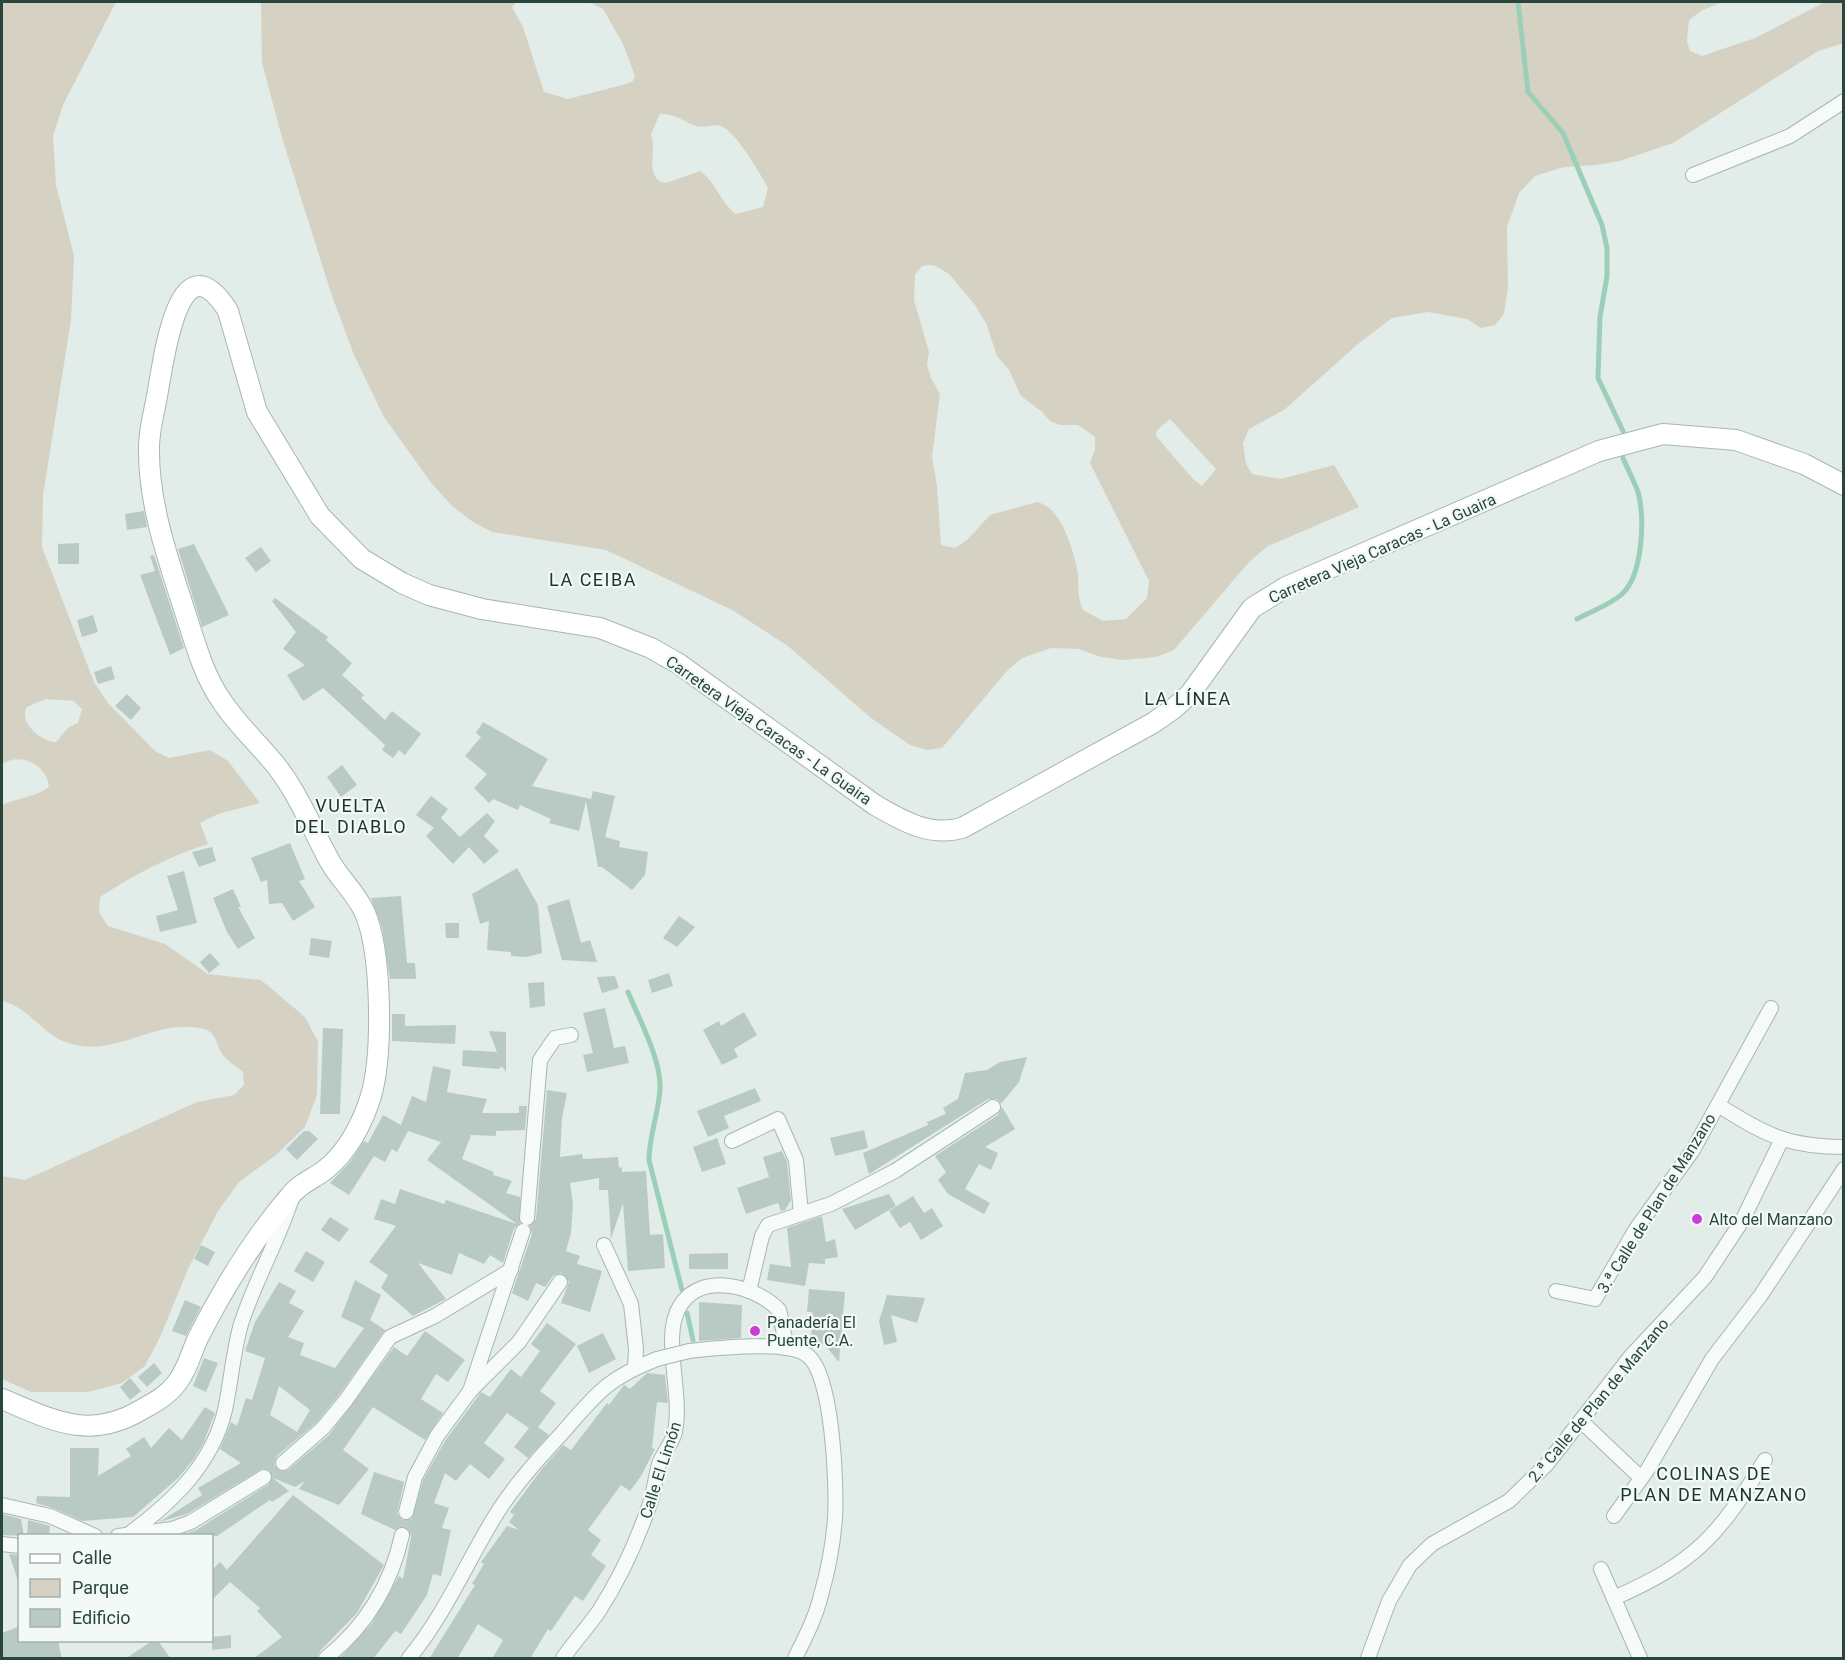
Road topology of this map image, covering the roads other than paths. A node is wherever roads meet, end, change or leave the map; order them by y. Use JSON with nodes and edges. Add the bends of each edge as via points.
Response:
{"nodes":[{"id":1,"x":1844,"y":101,"type":"edge"},
{"id":2,"x":1693,"y":175,"type":"dead end"},
{"id":3,"x":1844,"y":485,"type":"edge"},
{"id":4,"x":1771,"y":1008,"type":"dead end"},
{"id":5,"x":571,"y":1035,"type":"dead end"},
{"id":6,"x":1718,"y":1105,"type":"junction"},
{"id":7,"x":993,"y":1107,"type":"dead end"},
{"id":8,"x":732,"y":1141,"type":"dead end"},
{"id":9,"x":1781,"y":1141,"type":"junction"},
{"id":10,"x":1844,"y":1147,"type":"edge"},
{"id":11,"x":1844,"y":1169,"type":"edge"},
{"id":12,"x":295,"y":1190,"type":"junction"},
{"id":13,"x":801,"y":1214,"type":"junction"},
{"id":14,"x":604,"y":1245,"type":"dead end"},
{"id":15,"x":511,"y":1270,"type":"junction"},
{"id":16,"x":560,"y":1282,"type":"dead end"},
{"id":17,"x":749,"y":1291,"type":"junction"},
{"id":18,"x":1556,"y":1291,"type":"dead end"},
{"id":19,"x":786,"y":1348,"type":"junction"},
{"id":20,"x":635,"y":1368,"type":"junction"},
{"id":21,"x":470,"y":1391,"type":"junction"},
{"id":22,"x":2,"y":1399,"type":"edge"},
{"id":23,"x":1582,"y":1422,"type":"junction"},
{"id":24,"x":1765,"y":1460,"type":"dead end"},
{"id":25,"x":282,"y":1463,"type":"tunnel mouth"},
{"id":26,"x":264,"y":1477,"type":"tunnel mouth"},
{"id":27,"x":1641,"y":1478,"type":"junction"},
{"id":28,"x":2,"y":1505,"type":"edge"},
{"id":29,"x":406,"y":1512,"type":"tunnel mouth"},
{"id":30,"x":1614,"y":1516,"type":"dead end"},
{"id":31,"x":90,"y":1534,"type":"edge"},
{"id":32,"x":125,"y":1534,"type":"edge"},
{"id":33,"x":131,"y":1534,"type":"edge"},
{"id":34,"x":402,"y":1535,"type":"tunnel mouth"},
{"id":35,"x":2,"y":1544,"type":"edge"},
{"id":36,"x":18,"y":1546,"type":"edge"},
{"id":37,"x":1601,"y":1569,"type":"dead end"},
{"id":38,"x":1614,"y":1598,"type":"junction"},
{"id":39,"x":326,"y":1659,"type":"edge"},
{"id":40,"x":409,"y":1659,"type":"edge"},
{"id":41,"x":563,"y":1659,"type":"edge"},
{"id":42,"x":795,"y":1659,"type":"edge"},
{"id":43,"x":1368,"y":1659,"type":"edge"},
{"id":44,"x":1640,"y":1659,"type":"edge"}],
"edges":[{"from":1,"to":2,"type":"street","via":[[1790,136]]},
{"from":3,"to":12,"type":"main road","name":"Carretera Vieja Caracas - La Guaira","via":[[1804,464],[1737,440],[1663,434],[1599,451],[1287,587],[1252,608],[1190,694],[1153,723],[962,828],[933,831],[875,805],[651,648],[580,623],[452,602],[402,583],[362,559],[320,516],[257,412],[228,312],[210,289],[190,290],[175,310],[149,444],[163,541],[207,674],[221,700],[290,786],[332,866],[355,895],[372,936],[376,963],[375,1068],[365,1113],[355,1133],[328,1167]]},
{"from":4,"to":6,"type":"street","name":"3.ª Calle de Plan de Manzano"},
{"from":5,"to":15,"type":"street","via":[[555,1038],[540,1060],[525,1224]]},
{"from":6,"to":9,"type":"street"},
{"from":6,"to":18,"type":"street","name":"3.ª Calle de Plan de Manzano","via":[[1595,1299]]},
{"from":7,"to":13,"type":"street","via":[[895,1172],[831,1204]]},
{"from":8,"to":13,"type":"street","via":[[778,1119],[796,1160]]},
{"from":9,"to":10,"type":"street"},
{"from":9,"to":23,"type":"street","name":"2.ª Calle de Plan de Manzano","via":[[1746,1212],[1705,1277],[1631,1356]]},
{"from":11,"to":27,"type":"street","via":[[1761,1295],[1712,1359]]},
{"from":12,"to":22,"type":"main road","name":"Carretera Vieja Caracas - La Guaira","via":[[249,1248],[218,1298],[184,1373],[159,1400],[111,1424],[90,1427],[51,1420]]},
{"from":12,"to":32,"type":"street","via":[[240,1330],[214,1442],[203,1464],[159,1512]]},
{"from":13,"to":17,"type":"street","via":[[772,1222],[764,1230]]},
{"from":14,"to":20,"type":"street","via":[[632,1304]]},
{"from":15,"to":21,"type":"street"},
{"from":15,"to":25,"type":"street","via":[[435,1316],[390,1337],[323,1428]]},
{"from":16,"to":21,"type":"street","via":[[519,1342]]},
{"from":17,"to":19,"type":"street","name":"Calle El Limón","via":[[779,1310]]},
{"from":17,"to":41,"type":"street","name":"Calle El Limón","via":[[716,1285],[698,1289],[677,1312],[672,1324],[678,1387],[674,1434],[660,1462],[649,1507],[630,1551],[598,1611]]},
{"from":19,"to":20,"type":"street","bridge":true,"via":[[689,1351]]},
{"from":19,"to":42,"type":"street","via":[[808,1356],[819,1371],[829,1416],[836,1496],[822,1593]]},
{"from":20,"to":40,"type":"street","via":[[601,1389],[509,1495]]},
{"from":21,"to":29,"type":"street","via":[[425,1457],[412,1485]]},
{"from":23,"to":27,"type":"street"},
{"from":23,"to":43,"type":"street","name":"2.ª Calle de Plan de Manzano","via":[[1530,1483],[1509,1501],[1452,1531],[1421,1553],[1399,1581]]},
{"from":24,"to":38,"type":"street","via":[[1731,1512],[1701,1547],[1653,1580]]},
{"from":26,"to":33,"type":"street","via":[[191,1522],[172,1529]]},
{"from":27,"to":30,"type":"street"},
{"from":28,"to":31,"type":"street","via":[[50,1516]]},
{"from":34,"to":39,"type":"street","via":[[395,1566],[376,1605]]},
{"from":35,"to":36,"type":"street"},
{"from":37,"to":38,"type":"street"},
{"from":38,"to":44,"type":"street"}]}
